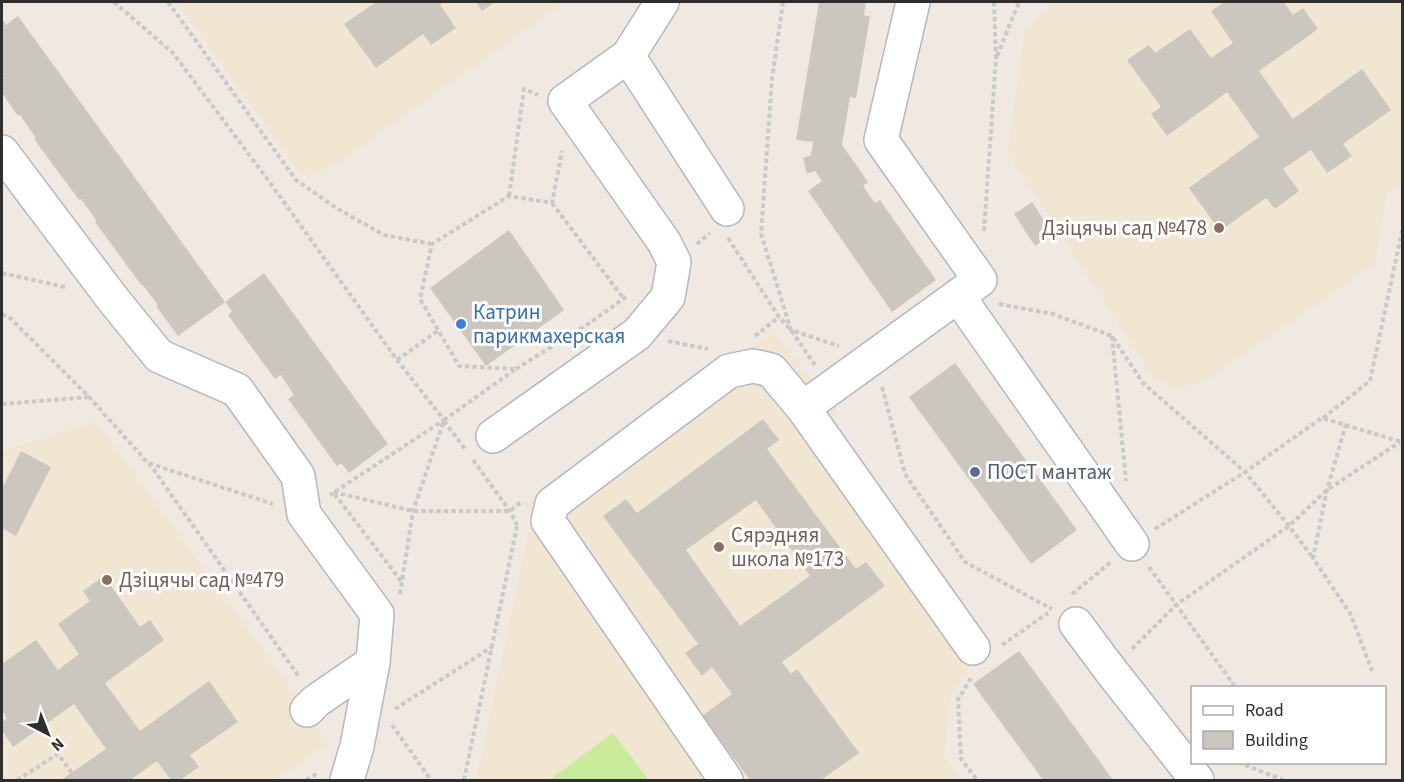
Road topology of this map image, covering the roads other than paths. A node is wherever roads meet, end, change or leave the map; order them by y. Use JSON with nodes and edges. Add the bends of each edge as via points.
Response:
{"nodes":[{"id":1,"x":662,"y":2,"type":"edge"},
{"id":2,"x":913,"y":2,"type":"edge"},
{"id":3,"x":628,"y":56,"type":"junction"},
{"id":4,"x":2,"y":152,"type":"edge"},
{"id":5,"x":722,"y":225,"type":"road end"},
{"id":6,"x":958,"y":296,"type":"junction"},
{"id":7,"x":803,"y":408,"type":"junction"},
{"id":8,"x":493,"y":436,"type":"dead end"},
{"id":9,"x":1132,"y":544,"type":"road end"},
{"id":10,"x":1065,"y":617,"type":"road end"},
{"id":11,"x":973,"y":648,"type":"dead end"},
{"id":12,"x":373,"y":662,"type":"junction"},
{"id":13,"x":311,"y":705,"type":"road end"},
{"id":14,"x":347,"y":780,"type":"edge"},
{"id":15,"x":726,"y":780,"type":"edge"},
{"id":16,"x":1197,"y":780,"type":"edge"}],
"edges":[{"from":1,"to":3,"type":"lane"},
{"from":2,"to":6,"type":"lane","via":[[881,140],[980,280]]},
{"from":3,"to":5,"type":"lane"},
{"from":3,"to":8,"type":"lane","via":[[565,101],[664,242],[674,262],[668,297],[637,334]]},
{"from":4,"to":12,"type":"lane","via":[[159,356],[237,390],[298,476],[304,514],[377,614]]},
{"from":6,"to":7,"type":"lane"},
{"from":6,"to":9,"type":"lane"},
{"from":7,"to":11,"type":"lane"},
{"from":7,"to":15,"type":"lane","via":[[771,370],[753,366],[729,371],[552,504],[548,521]]},
{"from":10,"to":16,"type":"lane"},
{"from":12,"to":13,"type":"lane"},
{"from":12,"to":14,"type":"lane"}]}
